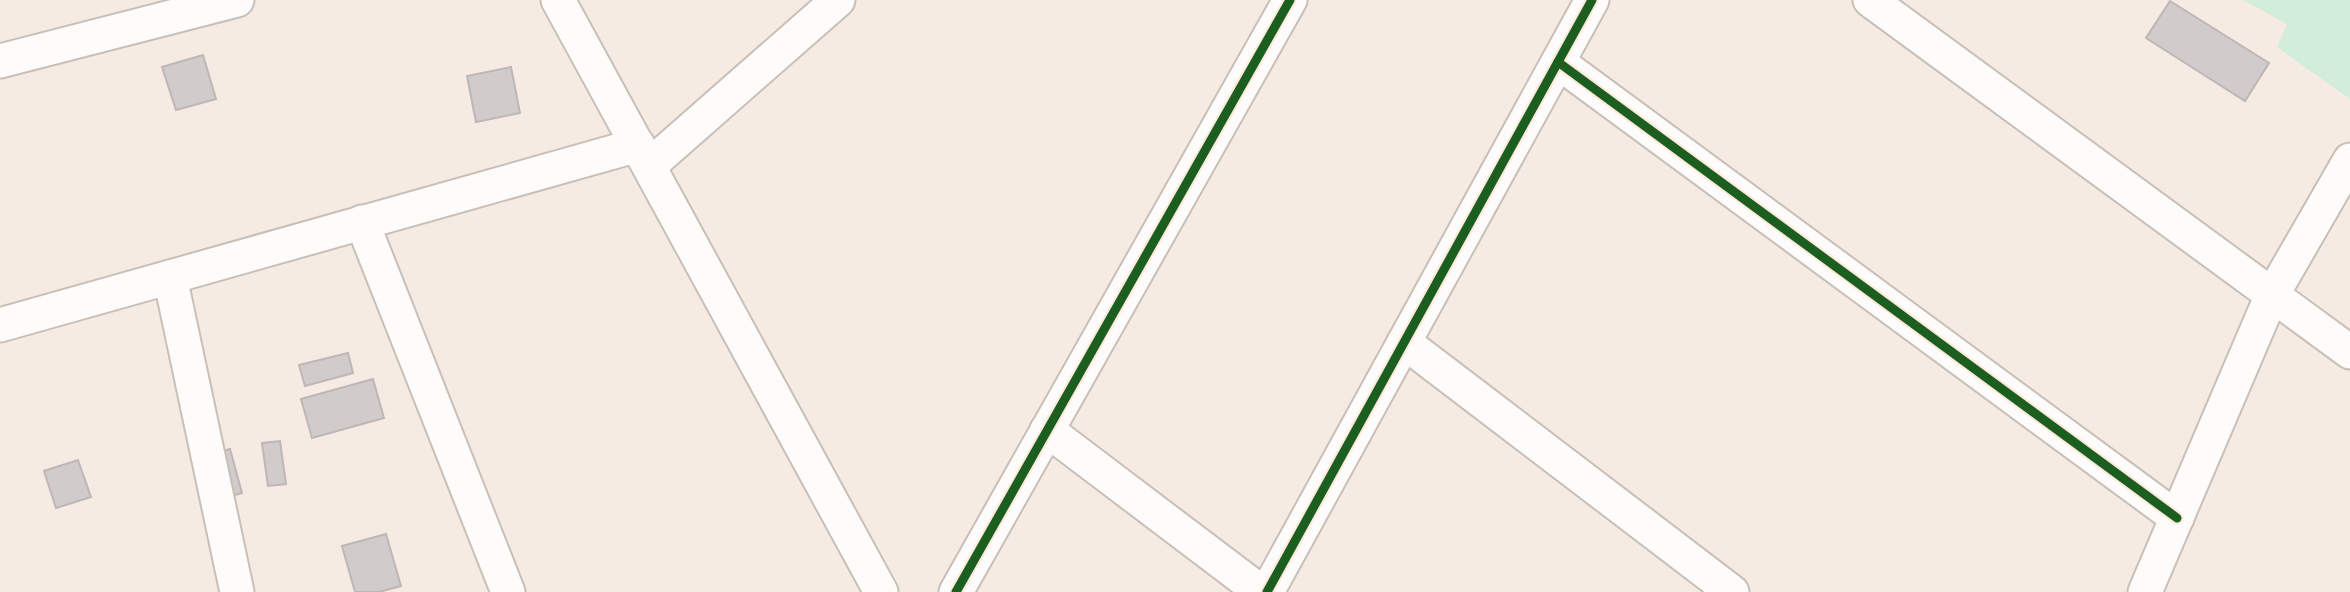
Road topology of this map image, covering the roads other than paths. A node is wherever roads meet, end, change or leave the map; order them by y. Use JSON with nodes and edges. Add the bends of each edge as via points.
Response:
{"nodes":[{"id":1,"x":237,"y":0,"type":"edge"},
{"id":2,"x":558,"y":0,"type":"edge"},
{"id":3,"x":838,"y":0,"type":"edge"},
{"id":4,"x":1290,"y":0,"type":"edge"},
{"id":5,"x":1591,"y":0,"type":"edge"},
{"id":6,"x":1870,"y":0,"type":"edge"},
{"id":7,"x":154,"y":10,"type":"edge"},
{"id":8,"x":0,"y":61,"type":"edge"},
{"id":9,"x":1558,"y":62,"type":"junction"},
{"id":10,"x":643,"y":155,"type":"junction"},
{"id":11,"x":2350,"y":160,"type":"edge"},
{"id":12,"x":362,"y":222,"type":"junction"},
{"id":13,"x":170,"y":276,"type":"junction"},
{"id":14,"x":2271,"y":297,"type":"junction"},
{"id":15,"x":0,"y":325,"type":"edge"},
{"id":16,"x":1404,"y":342,"type":"junction"},
{"id":17,"x":2350,"y":352,"type":"edge"},
{"id":18,"x":1047,"y":430,"type":"junction"},
{"id":19,"x":2177,"y":518,"type":"junction"},
{"id":20,"x":237,"y":592,"type":"edge"},
{"id":21,"x":508,"y":592,"type":"edge"},
{"id":22,"x":881,"y":592,"type":"edge"},
{"id":23,"x":956,"y":592,"type":"edge"},
{"id":24,"x":1261,"y":592,"type":"edge"},
{"id":25,"x":1267,"y":592,"type":"edge"},
{"id":26,"x":1732,"y":592,"type":"edge"},
{"id":27,"x":2145,"y":592,"type":"edge"}],
"edges":[{"from":1,"to":7,"type":"street"},
{"from":2,"to":10,"type":"street"},
{"from":3,"to":10,"type":"street"},
{"from":4,"to":18,"type":"street"},
{"from":5,"to":9,"type":"street"},
{"from":6,"to":14,"type":"street"},
{"from":7,"to":8,"type":"street"},
{"from":9,"to":16,"type":"street"},
{"from":9,"to":19,"type":"street"},
{"from":10,"to":12,"type":"street"},
{"from":10,"to":22,"type":"street"},
{"from":11,"to":14,"type":"street"},
{"from":12,"to":13,"type":"street"},
{"from":12,"to":21,"type":"street"},
{"from":13,"to":15,"type":"street"},
{"from":13,"to":20,"type":"street"},
{"from":14,"to":17,"type":"street"},
{"from":14,"to":19,"type":"street"},
{"from":16,"to":25,"type":"street"},
{"from":16,"to":26,"type":"street"},
{"from":18,"to":23,"type":"street"},
{"from":18,"to":24,"type":"street"},
{"from":19,"to":27,"type":"street"}]}
